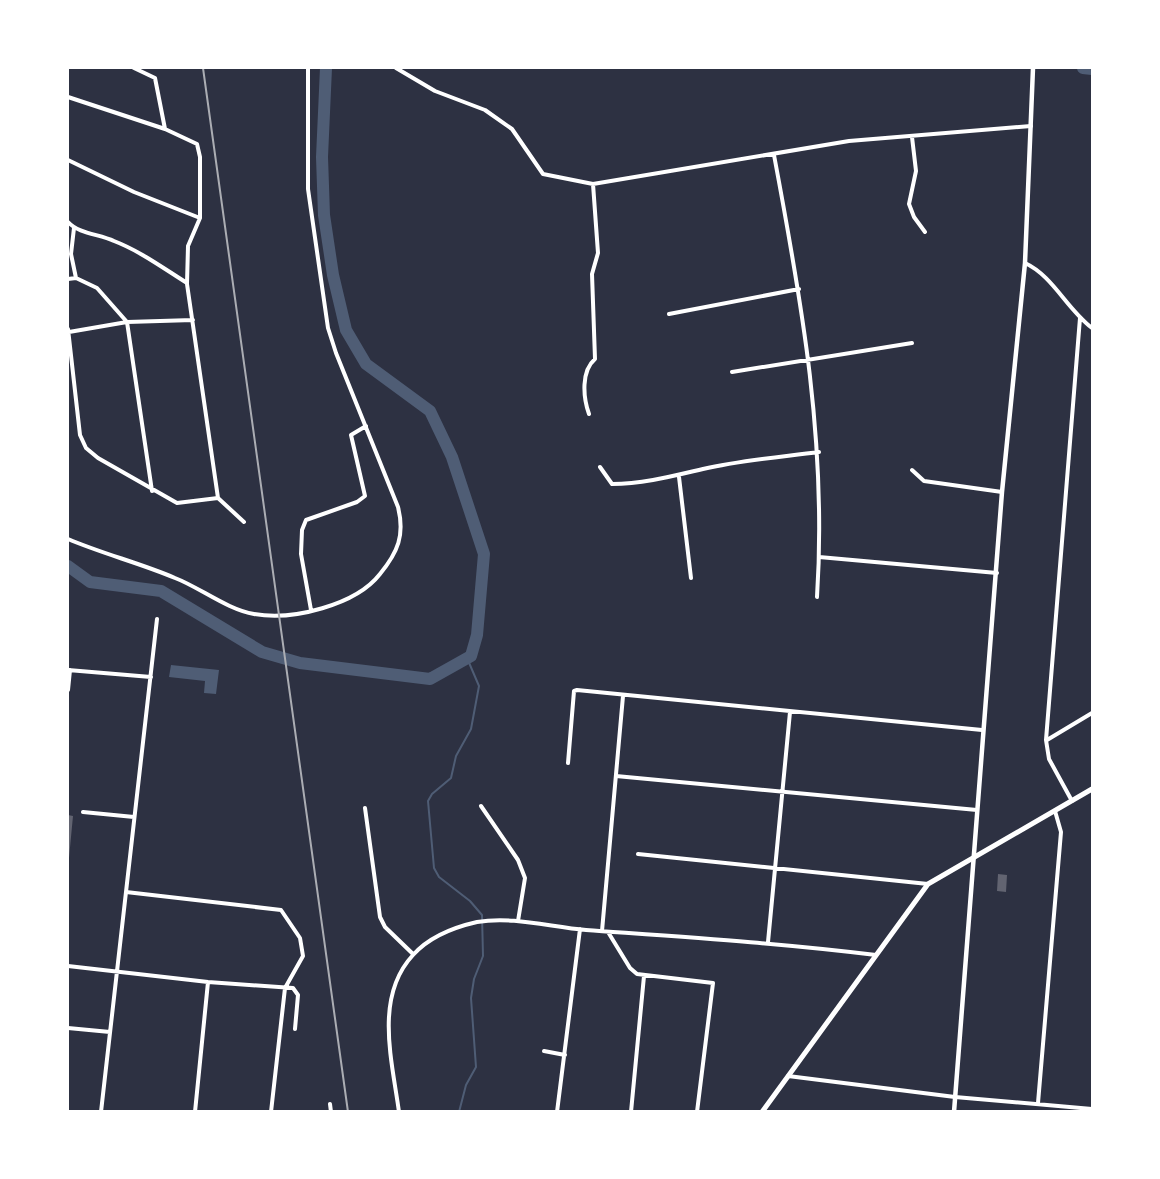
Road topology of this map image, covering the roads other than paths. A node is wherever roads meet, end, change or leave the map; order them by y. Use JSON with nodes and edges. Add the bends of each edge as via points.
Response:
{"nodes":[{"id":1,"x":134,"y":68,"type":"edge"},
{"id":2,"x":308,"y":68,"type":"edge"},
{"id":3,"x":396,"y":68,"type":"edge"},
{"id":4,"x":1033,"y":68,"type":"edge"},
{"id":5,"x":68,"y":98,"type":"edge"},
{"id":6,"x":1031,"y":126,"type":"junction"},
{"id":7,"x":165,"y":129,"type":"junction"},
{"id":8,"x":912,"y":137,"type":"junction"},
{"id":9,"x":774,"y":155,"type":"junction"},
{"id":10,"x":68,"y":160,"type":"edge"},
{"id":11,"x":593,"y":184,"type":"junction"},
{"id":12,"x":200,"y":218,"type":"junction"},
{"id":13,"x":68,"y":222,"type":"edge"},
{"id":14,"x":74,"y":228,"type":"junction"},
{"id":15,"x":926,"y":231,"type":"dead end"},
{"id":16,"x":1025,"y":263,"type":"junction"},
{"id":17,"x":76,"y":278,"type":"junction"},
{"id":18,"x":68,"y":279,"type":"edge"},
{"id":19,"x":187,"y":284,"type":"junction"},
{"id":20,"x":800,"y":289,"type":"junction"},
{"id":21,"x":669,"y":314,"type":"dead end"},
{"id":22,"x":1080,"y":318,"type":"junction"},
{"id":23,"x":194,"y":320,"type":"junction"},
{"id":24,"x":127,"y":322,"type":"junction"},
{"id":25,"x":1092,"y":327,"type":"edge"},
{"id":26,"x":68,"y":331,"type":"edge"},
{"id":27,"x":912,"y":343,"type":"dead end"},
{"id":28,"x":808,"y":359,"type":"junction"},
{"id":29,"x":732,"y":372,"type":"dead end"},
{"id":30,"x":590,"y":414,"type":"dead end"},
{"id":31,"x":366,"y":426,"type":"junction"},
{"id":32,"x":819,"y":452,"type":"junction"},
{"id":33,"x":600,"y":466,"type":"dead end"},
{"id":34,"x":912,"y":470,"type":"dead end"},
{"id":35,"x":679,"y":477,"type":"junction"},
{"id":36,"x":152,"y":491,"type":"junction"},
{"id":37,"x":1002,"y":492,"type":"junction"},
{"id":38,"x":218,"y":498,"type":"junction"},
{"id":39,"x":244,"y":522,"type":"dead end"},
{"id":40,"x":68,"y":539,"type":"edge"},
{"id":41,"x":819,"y":557,"type":"junction"},
{"id":42,"x":997,"y":573,"type":"junction"},
{"id":43,"x":691,"y":578,"type":"dead end"},
{"id":44,"x":817,"y":597,"type":"dead end"},
{"id":45,"x":311,"y":610,"type":"junction"},
{"id":46,"x":157,"y":619,"type":"dead end"},
{"id":47,"x":69,"y":670,"type":"edge"},
{"id":48,"x":151,"y":677,"type":"junction"},
{"id":49,"x":68,"y":690,"type":"edge"},
{"id":50,"x":623,"y":696,"type":"junction"},
{"id":51,"x":789,"y":712,"type":"junction"},
{"id":52,"x":1092,"y":713,"type":"edge"},
{"id":53,"x":982,"y":730,"type":"junction"},
{"id":54,"x":1046,"y":741,"type":"junction"},
{"id":55,"x":568,"y":764,"type":"dead end"},
{"id":56,"x":616,"y":776,"type":"junction"},
{"id":57,"x":1092,"y":789,"type":"edge"},
{"id":58,"x":783,"y":791,"type":"junction"},
{"id":59,"x":1072,"y":801,"type":"junction"},
{"id":60,"x":482,"y":806,"type":"dead end"},
{"id":61,"x":365,"y":808,"type":"dead end"},
{"id":62,"x":977,"y":810,"type":"junction"},
{"id":63,"x":1055,"y":811,"type":"junction"},
{"id":64,"x":82,"y":812,"type":"dead end"},
{"id":65,"x":134,"y":817,"type":"junction"},
{"id":66,"x":638,"y":854,"type":"dead end"},
{"id":67,"x":974,"y":859,"type":"junction"},
{"id":68,"x":775,"y":870,"type":"junction"},
{"id":69,"x":928,"y":884,"type":"junction"},
{"id":70,"x":126,"y":892,"type":"junction"},
{"id":71,"x":518,"y":921,"type":"junction"},
{"id":72,"x":580,"y":929,"type":"junction"},
{"id":73,"x":602,"y":931,"type":"junction"},
{"id":74,"x":608,"y":931,"type":"junction"},
{"id":75,"x":768,"y":942,"type":"junction"},
{"id":76,"x":413,"y":954,"type":"junction"},
{"id":77,"x":877,"y":955,"type":"junction"},
{"id":78,"x":68,"y":966,"type":"edge"},
{"id":79,"x":117,"y":972,"type":"junction"},
{"id":80,"x":644,"y":976,"type":"junction"},
{"id":81,"x":208,"y":982,"type":"junction"},
{"id":82,"x":285,"y":988,"type":"junction"},
{"id":83,"x":68,"y":1028,"type":"edge"},
{"id":84,"x":295,"y":1029,"type":"dead end"},
{"id":85,"x":110,"y":1032,"type":"junction"},
{"id":86,"x":544,"y":1051,"type":"dead end"},
{"id":87,"x":565,"y":1055,"type":"junction"},
{"id":88,"x":788,"y":1076,"type":"junction"},
{"id":89,"x":955,"y":1097,"type":"junction"},
{"id":90,"x":1038,"y":1103,"type":"junction"},
{"id":91,"x":330,"y":1104,"type":"dead end"},
{"id":92,"x":1047,"y":1105,"type":"junction"},
{"id":93,"x":1092,"y":1109,"type":"edge"},
{"id":94,"x":101,"y":1112,"type":"edge"},
{"id":95,"x":195,"y":1112,"type":"edge"},
{"id":96,"x":271,"y":1112,"type":"edge"},
{"id":97,"x":331,"y":1112,"type":"edge"},
{"id":98,"x":399,"y":1112,"type":"edge"},
{"id":99,"x":557,"y":1112,"type":"edge"},
{"id":100,"x":630,"y":1112,"type":"edge"},
{"id":101,"x":697,"y":1112,"type":"edge"},
{"id":102,"x":762,"y":1112,"type":"edge"},
{"id":103,"x":954,"y":1112,"type":"edge"},
{"id":104,"x":1046,"y":1112,"type":"edge"}],
"edges":[{"from":1,"to":7,"type":"street","via":[[155,78]]},
{"from":2,"to":31,"type":"street","via":[[308,189],[328,328]]},
{"from":3,"to":11,"type":"street","via":[[435,91],[485,110],[512,129],[543,174]]},
{"from":4,"to":6,"type":"street"},
{"from":5,"to":7,"type":"street"},
{"from":6,"to":8,"type":"street"},
{"from":6,"to":16,"type":"street"},
{"from":7,"to":12,"type":"street","via":[[197,144]]},
{"from":8,"to":9,"type":"street","via":[[849,141]]},
{"from":8,"to":15,"type":"street","via":[[916,171],[909,204]]},
{"from":9,"to":11,"type":"street"},
{"from":9,"to":20,"type":"street"},
{"from":10,"to":12,"type":"street"},
{"from":11,"to":30,"type":"street","via":[[598,253],[592,274],[595,359],[585,381]]},
{"from":12,"to":19,"type":"street","via":[[188,246]]},
{"from":13,"to":14,"type":"street"},
{"from":14,"to":17,"type":"street","via":[[71,254]]},
{"from":14,"to":19,"type":"street","via":[[114,240]]},
{"from":16,"to":22,"type":"street","via":[[1046,276]]},
{"from":16,"to":37,"type":"street"},
{"from":17,"to":18,"type":"street"},
{"from":17,"to":24,"type":"street","via":[[97,288]]},
{"from":19,"to":23,"type":"street"},
{"from":20,"to":21,"type":"street"},
{"from":20,"to":28,"type":"street"},
{"from":22,"to":25,"type":"street"},
{"from":22,"to":54,"type":"street"},
{"from":23,"to":24,"type":"street"},
{"from":23,"to":38,"type":"street"},
{"from":24,"to":26,"type":"street"},
{"from":24,"to":36,"type":"street"},
{"from":26,"to":36,"type":"street","via":[[80,435],[86,448]]},
{"from":27,"to":28,"type":"street"},
{"from":28,"to":29,"type":"street"},
{"from":28,"to":32,"type":"street"},
{"from":31,"to":45,"type":"street","via":[[351,435],[365,496],[306,520],[302,530],[302,569]]},
{"from":31,"to":45,"type":"street","via":[[403,528],[392,559],[364,590],[348,600]]},
{"from":32,"to":35,"type":"street","via":[[703,469]]},
{"from":32,"to":41,"type":"street"},
{"from":33,"to":35,"type":"street","via":[[612,484]]},
{"from":34,"to":37,"type":"street","via":[[924,481]]},
{"from":35,"to":43,"type":"street"},
{"from":36,"to":38,"type":"street","via":[[177,503]]},
{"from":37,"to":42,"type":"street"},
{"from":38,"to":39,"type":"street"},
{"from":40,"to":45,"type":"street","via":[[176,578],[253,614]]},
{"from":41,"to":42,"type":"street"},
{"from":41,"to":44,"type":"street"},
{"from":42,"to":53,"type":"street"},
{"from":46,"to":48,"type":"street"},
{"from":47,"to":48,"type":"street"},
{"from":47,"to":49,"type":"street"},
{"from":48,"to":65,"type":"street"},
{"from":50,"to":51,"type":"street"},
{"from":50,"to":55,"type":"street","via":[[574,692]]},
{"from":50,"to":56,"type":"street"},
{"from":51,"to":53,"type":"street"},
{"from":51,"to":58,"type":"street"},
{"from":52,"to":54,"type":"street"},
{"from":53,"to":62,"type":"street"},
{"from":54,"to":59,"type":"street","via":[[1049,759]]},
{"from":56,"to":58,"type":"street"},
{"from":56,"to":73,"type":"street"},
{"from":57,"to":59,"type":"main road"},
{"from":58,"to":62,"type":"street"},
{"from":58,"to":68,"type":"street"},
{"from":59,"to":63,"type":"main road"},
{"from":60,"to":71,"type":"street","via":[[518,860],[525,878]]},
{"from":61,"to":76,"type":"street","via":[[380,917]]},
{"from":62,"to":67,"type":"street"},
{"from":63,"to":67,"type":"main road"},
{"from":63,"to":90,"type":"street","via":[[1061,832]]},
{"from":64,"to":65,"type":"street"},
{"from":65,"to":70,"type":"street"},
{"from":66,"to":68,"type":"street"},
{"from":67,"to":69,"type":"main road"},
{"from":67,"to":89,"type":"street"},
{"from":68,"to":69,"type":"street"},
{"from":68,"to":75,"type":"street"},
{"from":69,"to":77,"type":"main road"},
{"from":70,"to":79,"type":"street"},
{"from":70,"to":82,"type":"street","via":[[281,910],[293,925],[303,956]]},
{"from":71,"to":72,"type":"street"},
{"from":71,"to":76,"type":"street","via":[[478,922],[452,929]]},
{"from":72,"to":73,"type":"street"},
{"from":72,"to":87,"type":"street"},
{"from":73,"to":74,"type":"street"},
{"from":74,"to":75,"type":"street"},
{"from":74,"to":80,"type":"street","via":[[630,968]]},
{"from":75,"to":77,"type":"street"},
{"from":76,"to":98,"type":"street","via":[[391,993],[388,1016]]},
{"from":77,"to":88,"type":"main road"},
{"from":78,"to":79,"type":"street"},
{"from":79,"to":81,"type":"street"},
{"from":79,"to":85,"type":"street"},
{"from":80,"to":100,"type":"street"},
{"from":80,"to":101,"type":"street","via":[[713,983]]},
{"from":81,"to":82,"type":"street"},
{"from":81,"to":95,"type":"street"},
{"from":82,"to":84,"type":"street","via":[[293,988],[298,995]]},
{"from":82,"to":96,"type":"street"},
{"from":83,"to":85,"type":"street"},
{"from":85,"to":94,"type":"street"},
{"from":86,"to":87,"type":"street"},
{"from":87,"to":99,"type":"street"},
{"from":88,"to":89,"type":"street"},
{"from":88,"to":102,"type":"main road"},
{"from":89,"to":90,"type":"street"},
{"from":89,"to":103,"type":"street"},
{"from":90,"to":92,"type":"street"},
{"from":91,"to":97,"type":"street"},
{"from":92,"to":93,"type":"street"},
{"from":92,"to":104,"type":"street"}]}
